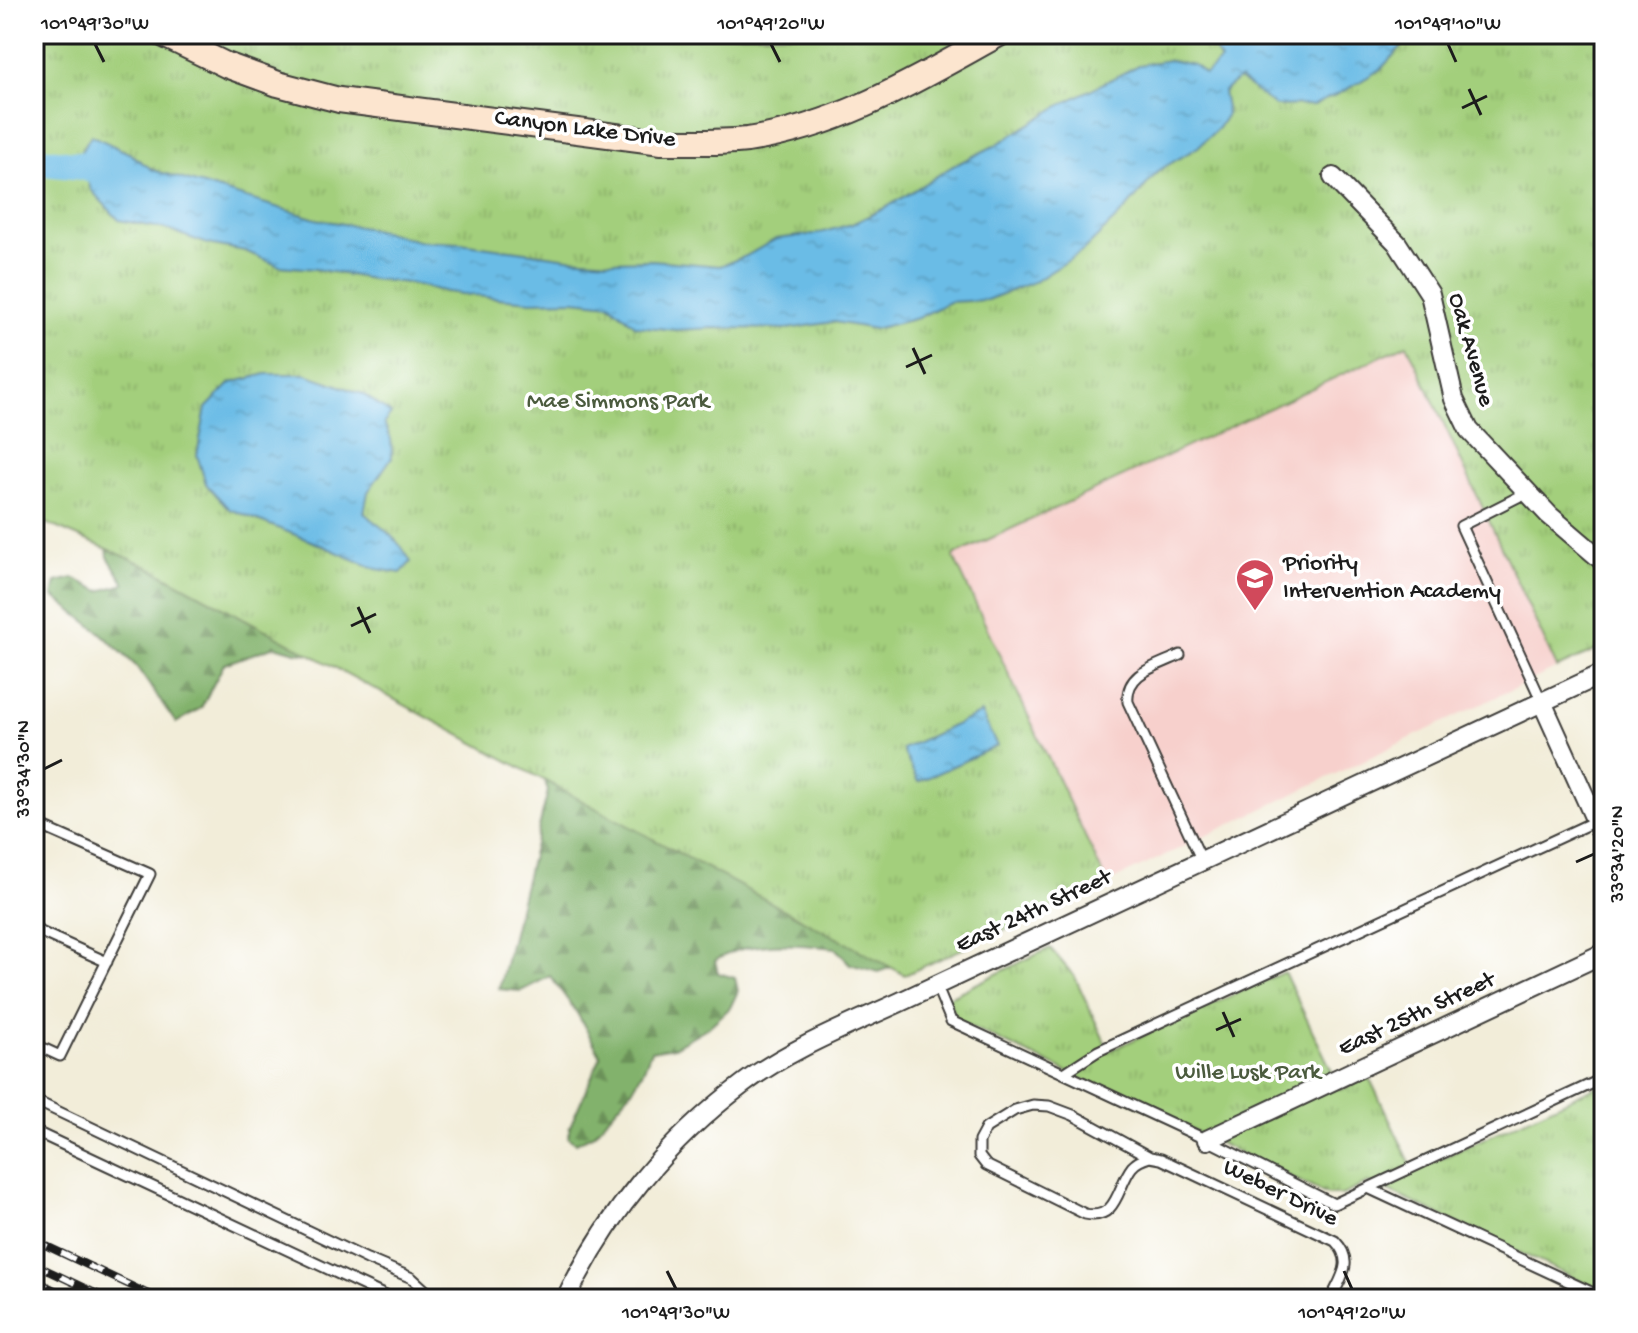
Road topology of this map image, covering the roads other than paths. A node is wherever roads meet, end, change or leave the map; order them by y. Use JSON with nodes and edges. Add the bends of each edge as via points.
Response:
{"nodes":[{"id":1,"x":162,"y":34,"type":"edge"},
{"id":2,"x":999,"y":34,"type":"edge"},
{"id":3,"x":1333,"y":177,"type":"dead end"},
{"id":4,"x":1528,"y":492,"type":"junction"},
{"id":5,"x":1604,"y":562,"type":"edge"},
{"id":6,"x":1180,"y":655,"type":"dead end"},
{"id":7,"x":1604,"y":673,"type":"edge"},
{"id":8,"x":1542,"y":702,"type":"junction"},
{"id":9,"x":1600,"y":819,"type":"edge"},
{"id":10,"x":34,"y":823,"type":"edge"},
{"id":11,"x":1604,"y":839,"type":"edge"},
{"id":12,"x":1202,"y":861,"type":"junction"},
{"id":13,"x":34,"y":929,"type":"edge"},
{"id":14,"x":1604,"y":953,"type":"edge"},
{"id":15,"x":107,"y":962,"type":"junction"},
{"id":16,"x":936,"y":985,"type":"junction"},
{"id":17,"x":34,"y":1044,"type":"edge"},
{"id":18,"x":1064,"y":1073,"type":"junction"},
{"id":19,"x":1604,"y":1078,"type":"edge"},
{"id":20,"x":34,"y":1100,"type":"edge"},
{"id":21,"x":34,"y":1131,"type":"edge"},
{"id":22,"x":1207,"y":1140,"type":"junction"},
{"id":23,"x":1150,"y":1157,"type":"junction"},
{"id":24,"x":1368,"y":1188,"type":"junction"},
{"id":25,"x":568,"y":1295,"type":"edge"},
{"id":26,"x":1604,"y":1298,"type":"edge"},
{"id":27,"x":392,"y":1299,"type":"edge"},
{"id":28,"x":435,"y":1299,"type":"edge"},
{"id":29,"x":1331,"y":1299,"type":"edge"}],
"edges":[{"from":1,"to":2,"type":"street","name":"Canyon Lake Drive","via":[[226,65],[339,100],[662,142],[704,142],[747,140],[836,118]]},
{"from":3,"to":4,"type":"street","name":"Oak Avenue","via":[[1397,243],[1430,294],[1454,399],[1469,430]]},
{"from":4,"to":5,"type":"street","name":"Oak Avenue"},
{"from":4,"to":8,"type":"lane","via":[[1461,526]]},
{"from":6,"to":12,"type":"lane","via":[[1134,678],[1127,696]]},
{"from":7,"to":8,"type":"street","name":"East 24th Street"},
{"from":8,"to":9,"type":"street"},
{"from":8,"to":12,"type":"street","name":"East 24th Street"},
{"from":9,"to":11,"type":"street"},
{"from":9,"to":18,"type":"lane","via":[[1098,1051]]},
{"from":10,"to":15,"type":"lane","via":[[150,874]]},
{"from":12,"to":16,"type":"street","name":"East 24th Street"},
{"from":13,"to":15,"type":"lane"},
{"from":14,"to":22,"type":"street","name":"East 25th Street"},
{"from":15,"to":17,"type":"lane","via":[[60,1056]]},
{"from":16,"to":18,"type":"lane","via":[[951,1021]]},
{"from":16,"to":25,"type":"street","name":"East 24th Street","via":[[812,1043],[744,1083],[688,1131],[633,1191]]},
{"from":18,"to":22,"type":"lane"},
{"from":19,"to":24,"type":"lane"},
{"from":20,"to":28,"type":"lane","via":[[412,1278]]},
{"from":21,"to":27,"type":"lane"},
{"from":22,"to":24,"type":"lane","via":[[1334,1204]]},
{"from":23,"to":23,"type":"lane","name":"Weber Drive","via":[[1049,1106],[1015,1110],[986,1128],[979,1141],[979,1156],[986,1165],[1096,1216],[1112,1206],[1133,1166]]},
{"from":23,"to":29,"type":"lane","name":"Weber Drive","via":[[1335,1241],[1346,1267]]},
{"from":24,"to":26,"type":"lane"}]}
